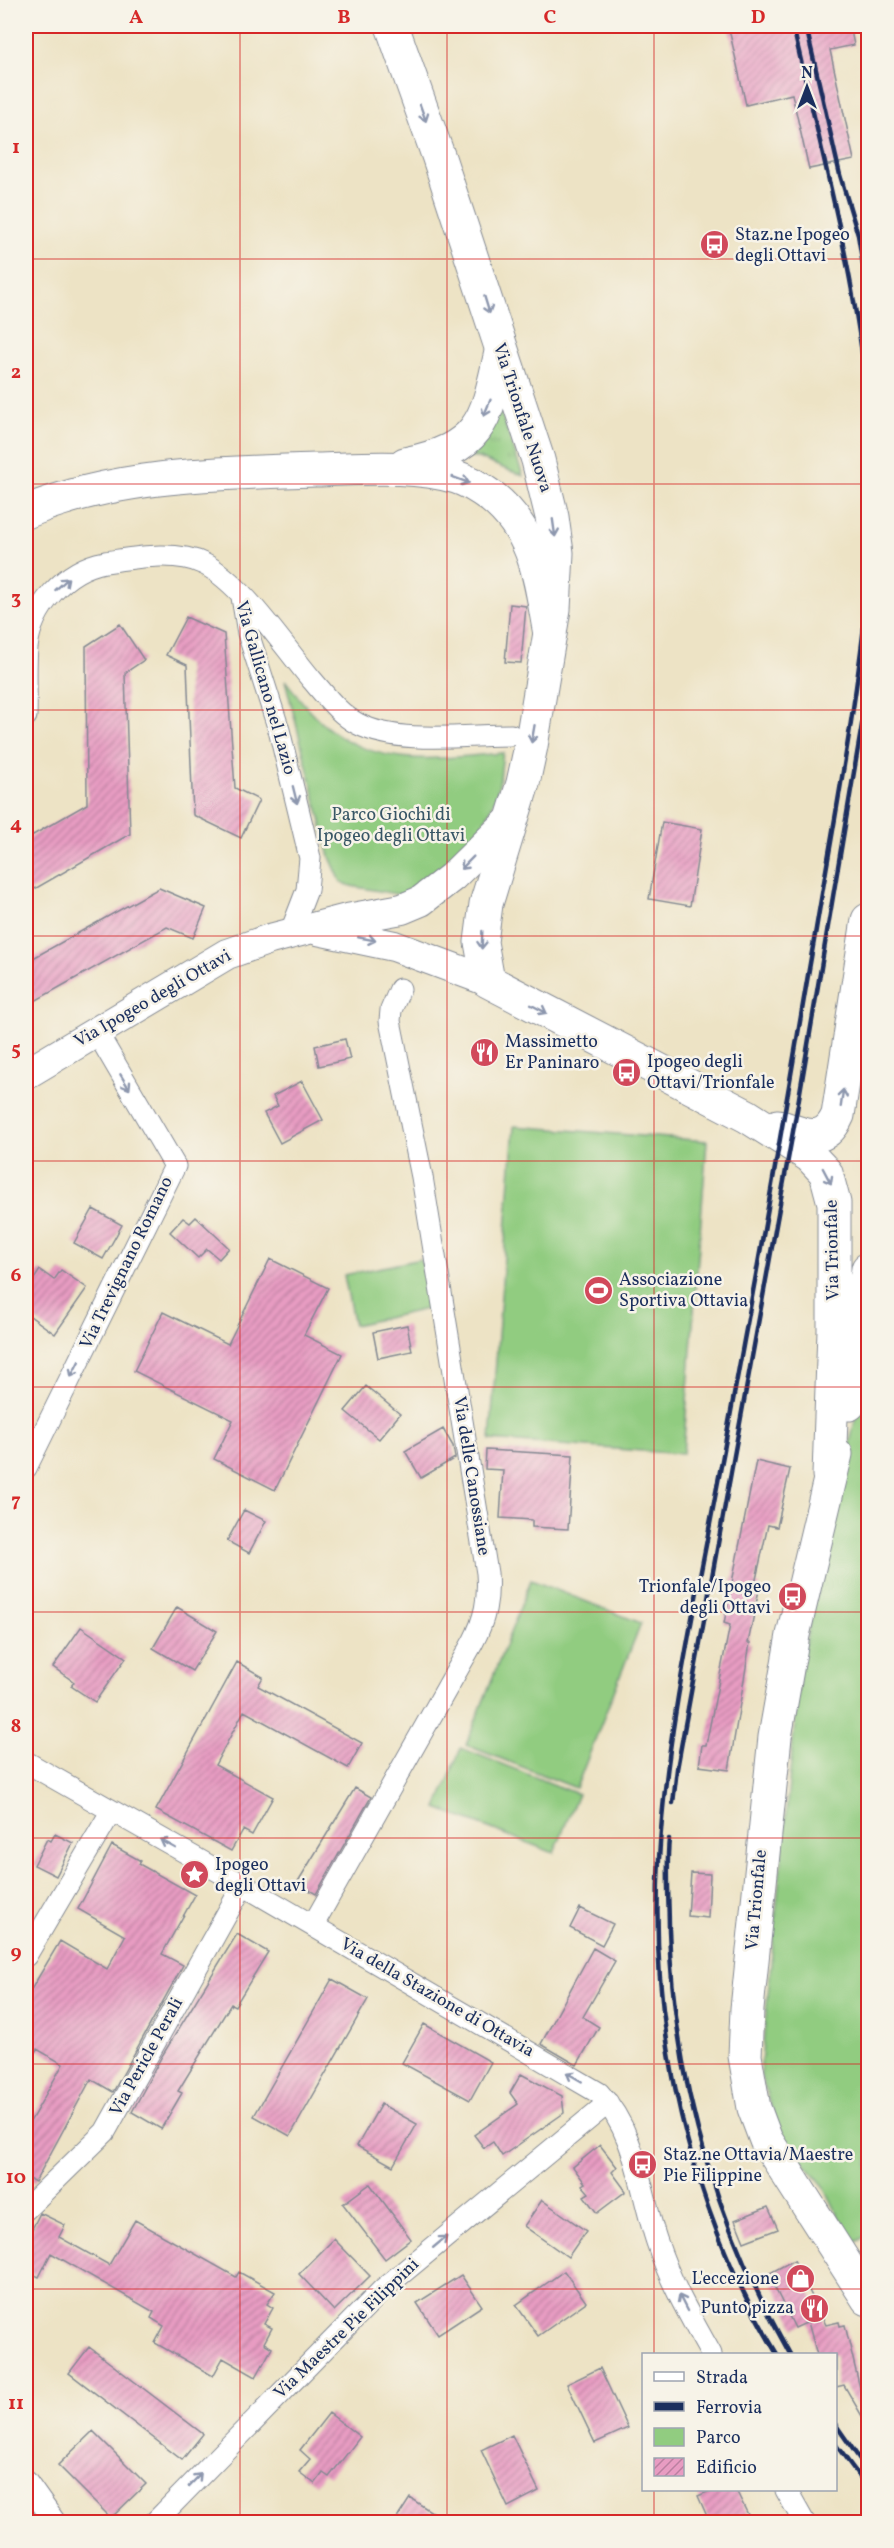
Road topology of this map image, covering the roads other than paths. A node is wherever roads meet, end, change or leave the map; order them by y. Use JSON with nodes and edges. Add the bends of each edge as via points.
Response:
{"nodes":[{"id":1,"x":392,"y":26,"type":"edge"},
{"id":2,"x":501,"y":352,"type":"junction"},
{"id":3,"x":382,"y":468,"type":"junction"},
{"id":4,"x":26,"y":512,"type":"edge"},
{"id":5,"x":242,"y":596,"type":"junction"},
{"id":6,"x":550,"y":634,"type":"junction"},
{"id":7,"x":26,"y":716,"type":"edge"},
{"id":8,"x":511,"y":735,"type":"dead end"},
{"id":9,"x":508,"y":822,"type":"junction"},
{"id":10,"x":868,"y":920,"type":"edge"},
{"id":11,"x":299,"y":931,"type":"junction"},
{"id":12,"x":488,"y":981,"type":"junction"},
{"id":13,"x":400,"y":989,"type":"dead end"},
{"id":14,"x":96,"y":1031,"type":"junction"},
{"id":15,"x":26,"y":1074,"type":"edge"},
{"id":16,"x":747,"y":1116,"type":"junction"},
{"id":17,"x":868,"y":1269,"type":"edge"},
{"id":18,"x":26,"y":1468,"type":"edge"},
{"id":19,"x":829,"y":1475,"type":"junction"},
{"id":20,"x":26,"y":1762,"type":"edge"},
{"id":21,"x":111,"y":1812,"type":"junction"},
{"id":22,"x":243,"y":1885,"type":"junction"},
{"id":23,"x":313,"y":1926,"type":"junction"},
{"id":24,"x":26,"y":1956,"type":"edge"},
{"id":25,"x":608,"y":2103,"type":"junction"},
{"id":26,"x":26,"y":2209,"type":"edge"},
{"id":27,"x":868,"y":2299,"type":"edge"},
{"id":28,"x":710,"y":2353,"type":"edge"},
{"id":29,"x":26,"y":2481,"type":"edge"},
{"id":30,"x":787,"y":2491,"type":"edge"},
{"id":31,"x":55,"y":2523,"type":"edge"},
{"id":32,"x":155,"y":2523,"type":"edge"},
{"id":33,"x":804,"y":2523,"type":"edge"}],
"edges":[{"from":1,"to":2,"type":"main road","name":"Via Trionfale Nuova","one_way":true,"via":[[443,169]]},
{"from":2,"to":3,"type":"main road","one_way":true,"via":[[489,409],[473,432],[430,459]]},
{"from":2,"to":6,"type":"main road","name":"Via Trionfale Nuova","one_way":true,"via":[[538,460],[552,517],[558,573]]},
{"from":3,"to":4,"type":"main road","via":[[137,483],[67,497]]},
{"from":3,"to":6,"type":"main road","one_way":true,"via":[[456,477],[482,490],[509,513],[534,554]]},
{"from":7,"to":5,"type":"street","name":"Via Gallicano nel Lazio","one_way":true,"via":[[31,629],[55,590],[78,572],[117,560],[188,559],[214,571]]},
{"from":5,"to":8,"type":"street","via":[[336,707],[356,723],[396,735]]},
{"from":5,"to":11,"type":"street","name":"Via Gallicano nel Lazio","one_way":true,"via":[[248,633],[279,730],[310,858]]},
{"from":6,"to":9,"type":"main road","name":"Via Trionfale Nuova","one_way":true,"via":[[525,771]]},
{"from":9,"to":11,"type":"street","name":"Via Trionfale Nuova","one_way":true,"via":[[452,877],[421,901],[402,909]]},
{"from":9,"to":12,"type":"main road","name":"Via Trionfale Nuova","one_way":true,"via":[[486,903],[481,942]]},
{"from":16,"to":10,"type":"main road","one_way":true,"via":[[807,1135],[824,1134],[833,1126],[842,1104]]},
{"from":11,"to":12,"type":"street","name":"Via Ipogeo degli Ottavi","one_way":true,"via":[[394,946]]},
{"from":11,"to":14,"type":"street","name":"Via Ipogeo degli Ottavi","via":[[227,954]]},
{"from":12,"to":16,"type":"main road","name":"Via Ipogeo degli Ottavi","one_way":true},
{"from":13,"to":23,"type":"street","name":"Via delle Canossiane","via":[[390,1021],[422,1177],[487,1573],[488,1601],[473,1642]]},
{"from":14,"to":15,"type":"street","name":"Via Ipogeo degli Ottavi"},
{"from":14,"to":18,"type":"street","name":"Via Trevignano Romano","one_way":true,"via":[[175,1166]]},
{"from":16,"to":19,"type":"main road","name":"Via Trionfale","one_way":true,"via":[[810,1156],[831,1182],[834,1330]]},
{"from":17,"to":19,"type":"main road","name":"Via Trionfale","via":[[849,1410]]},
{"from":19,"to":27,"type":"main road","name":"Via Trionfale","via":[[776,1727],[745,2056],[752,2100],[766,2140]]},
{"from":20,"to":21,"type":"street","name":"Via della Stazione di Ottavia"},
{"from":22,"to":21,"type":"street","name":"Via della Stazione di Ottavia","one_way":true},
{"from":21,"to":24,"type":"street"},
{"from":22,"to":23,"type":"street","name":"Via della Stazione di Ottavia"},
{"from":22,"to":26,"type":"street","name":"Via Pericle Perali","via":[[105,2132]]},
{"from":25,"to":23,"type":"street","name":"Via della Stazione di Ottavia","one_way":true,"via":[[588,2084]]},
{"from":28,"to":25,"type":"street","name":"Via della Stazione di Ottavia","one_way":true,"via":[[669,2275],[631,2149]]},
{"from":32,"to":25,"type":"street","name":"Via Maestre Pie Filippini","one_way":true,"via":[[383,2289]]},
{"from":29,"to":31,"type":"street"},
{"from":30,"to":33,"type":"street"}]}
